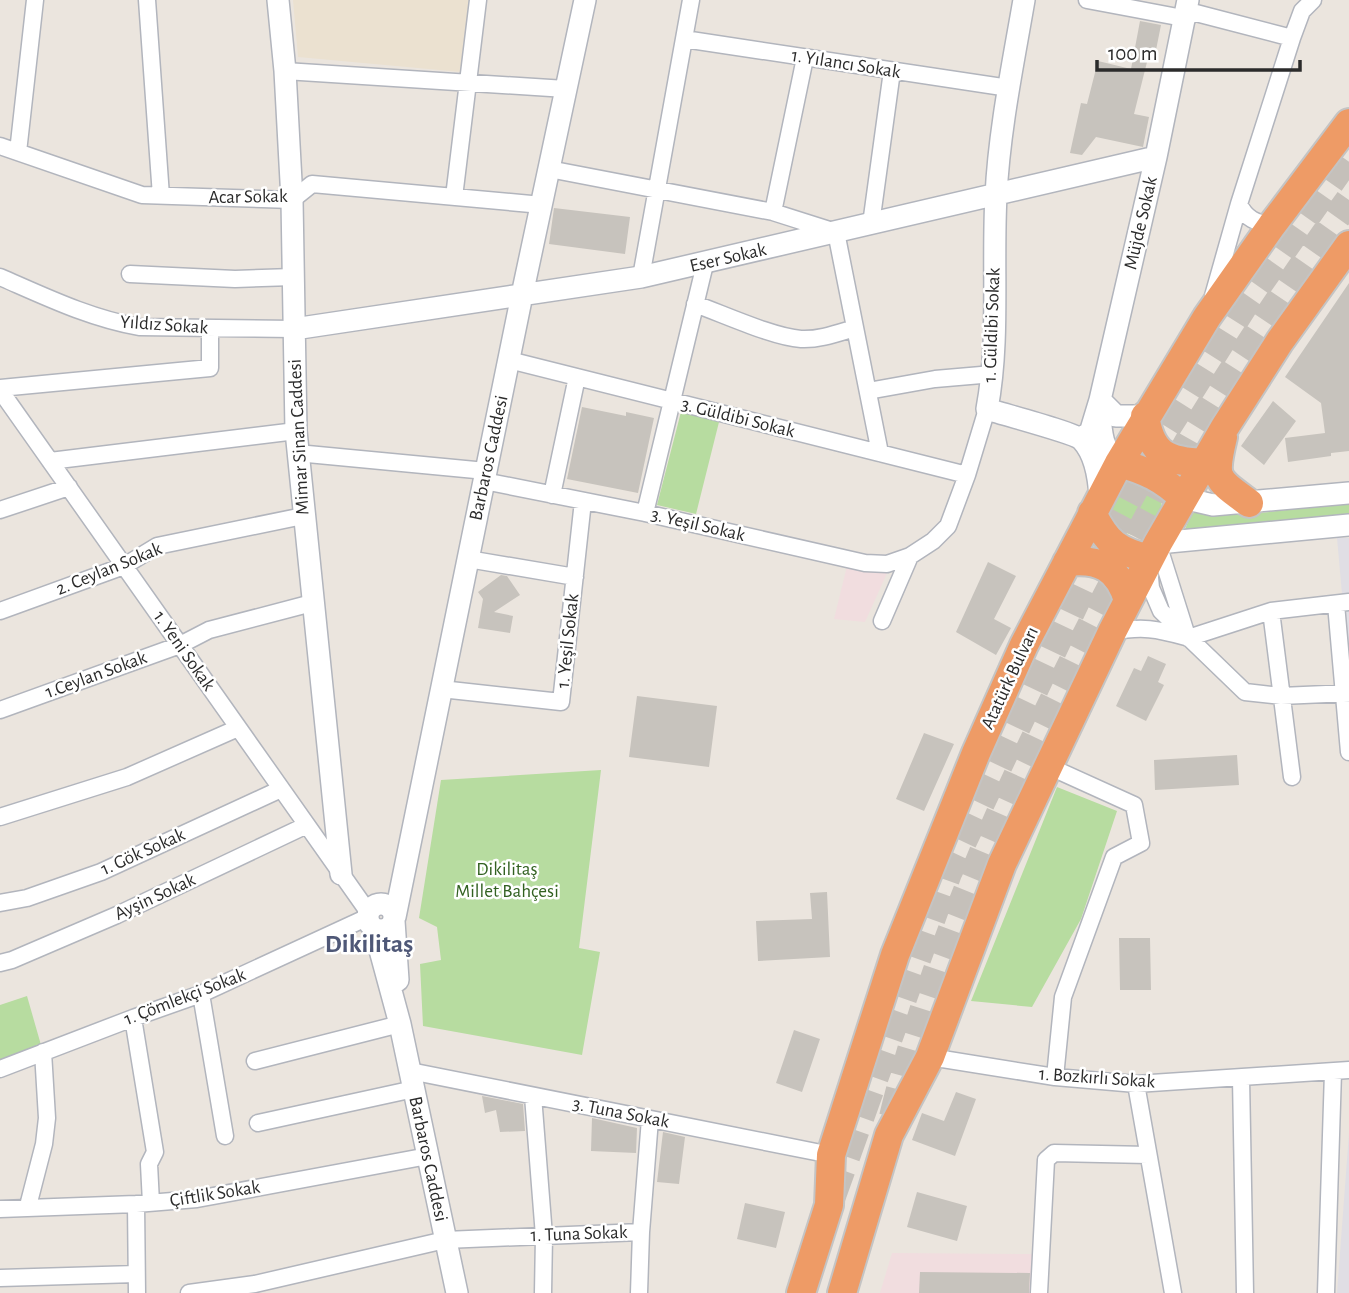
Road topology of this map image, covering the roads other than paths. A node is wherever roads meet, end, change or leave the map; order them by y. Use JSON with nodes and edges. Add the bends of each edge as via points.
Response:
{"nodes":[{"id":1,"x":35,"y":0,"type":"edge"},
{"id":2,"x":147,"y":0,"type":"edge"},
{"id":3,"x":278,"y":0,"type":"edge"},
{"id":4,"x":478,"y":0,"type":"edge"},
{"id":5,"x":585,"y":0,"type":"edge"},
{"id":6,"x":691,"y":0,"type":"edge"},
{"id":7,"x":1024,"y":0,"type":"edge"},
{"id":8,"x":1087,"y":0,"type":"edge"},
{"id":9,"x":1308,"y":4,"type":"edge"},
{"id":10,"x":1186,"y":9,"type":"edge"},
{"id":11,"x":1292,"y":38,"type":"junction"},
{"id":12,"x":684,"y":39,"type":"junction"},
{"id":13,"x":805,"y":58,"type":"junction"},
{"id":14,"x":285,"y":71,"type":"junction"},
{"id":15,"x":892,"y":71,"type":"junction"},
{"id":16,"x":468,"y":83,"type":"junction"},
{"id":17,"x":1009,"y":88,"type":"junction"},
{"id":18,"x":566,"y":89,"type":"junction"},
{"id":19,"x":1349,"y":123,"type":"edge"},
{"id":20,"x":0,"y":146,"type":"edge"},
{"id":21,"x":18,"y":152,"type":"junction"},
{"id":22,"x":1156,"y":157,"type":"junction"},
{"id":23,"x":549,"y":169,"type":"junction"},
{"id":24,"x":655,"y":190,"type":"junction"},
{"id":25,"x":996,"y":194,"type":"junction"},
{"id":26,"x":161,"y":196,"type":"junction"},
{"id":27,"x":454,"y":197,"type":"junction"},
{"id":28,"x":292,"y":200,"type":"junction"},
{"id":29,"x":1239,"y":204,"type":"junction"},
{"id":30,"x":542,"y":205,"type":"junction"},
{"id":31,"x":773,"y":212,"type":"junction"},
{"id":32,"x":871,"y":224,"type":"junction"},
{"id":33,"x":1272,"y":225,"type":"junction"},
{"id":34,"x":836,"y":232,"type":"junction"},
{"id":35,"x":1349,"y":245,"type":"edge"},
{"id":36,"x":705,"y":264,"type":"junction"},
{"id":37,"x":130,"y":274,"type":"dead end"},
{"id":38,"x":0,"y":277,"type":"edge"},
{"id":39,"x":293,"y":277,"type":"junction"},
{"id":40,"x":641,"y":277,"type":"junction"},
{"id":41,"x":522,"y":295,"type":"junction"},
{"id":42,"x":695,"y":304,"type":"junction"},
{"id":43,"x":1207,"y":317,"type":"junction"},
{"id":44,"x":855,"y":328,"type":"junction"},
{"id":45,"x":210,"y":329,"type":"junction"},
{"id":46,"x":294,"y":329,"type":"junction"},
{"id":47,"x":509,"y":360,"type":"junction"},
{"id":48,"x":993,"y":374,"type":"junction"},
{"id":49,"x":577,"y":377,"type":"junction"},
{"id":50,"x":0,"y":389,"type":"edge"},
{"id":51,"x":868,"y":391,"type":"junction"},
{"id":52,"x":1100,"y":400,"type":"junction"},
{"id":53,"x":672,"y":401,"type":"junction"},
{"id":54,"x":987,"y":409,"type":"junction"},
{"id":55,"x":7,"y":412,"type":"edge"},
{"id":56,"x":1145,"y":416,"type":"junction"},
{"id":57,"x":1225,"y":427,"type":"junction"},
{"id":58,"x":296,"y":431,"type":"junction"},
{"id":59,"x":1080,"y":438,"type":"junction"},
{"id":60,"x":297,"y":453,"type":"junction"},
{"id":61,"x":880,"y":453,"type":"junction"},
{"id":62,"x":50,"y":461,"type":"junction"},
{"id":63,"x":1119,"y":463,"type":"junction"},
{"id":64,"x":1203,"y":463,"type":"junction"},
{"id":65,"x":967,"y":475,"type":"junction"},
{"id":66,"x":485,"y":476,"type":"junction"},
{"id":67,"x":69,"y":487,"type":"junction"},
{"id":68,"x":1349,"y":493,"type":"edge"},
{"id":69,"x":552,"y":495,"type":"junction"},
{"id":70,"x":1182,"y":499,"type":"junction"},
{"id":71,"x":583,"y":501,"type":"junction"},
{"id":72,"x":1249,"y":503,"type":"junction"},
{"id":73,"x":1096,"y":505,"type":"junction"},
{"id":74,"x":0,"y":510,"type":"edge"},
{"id":75,"x":645,"y":513,"type":"junction"},
{"id":76,"x":303,"y":516,"type":"junction"},
{"id":77,"x":1349,"y":524,"type":"edge"},
{"id":78,"x":1153,"y":551,"type":"junction"},
{"id":79,"x":910,"y":556,"type":"junction"},
{"id":80,"x":468,"y":559,"type":"junction"},
{"id":81,"x":1067,"y":562,"type":"junction"},
{"id":82,"x":124,"y":566,"type":"junction"},
{"id":83,"x":575,"y":577,"type":"junction"},
{"id":84,"x":1128,"y":600,"type":"junction"},
{"id":85,"x":312,"y":603,"type":"junction"},
{"id":86,"x":1343,"y":603,"type":"edge"},
{"id":87,"x":0,"y":611,"type":"edge"},
{"id":88,"x":1270,"y":611,"type":"junction"},
{"id":89,"x":882,"y":621,"type":"dead end"},
{"id":90,"x":1112,"y":632,"type":"junction"},
{"id":91,"x":1188,"y":638,"type":"junction"},
{"id":92,"x":180,"y":645,"type":"junction"},
{"id":93,"x":441,"y":689,"type":"junction"},
{"id":94,"x":1347,"y":693,"type":"edge"},
{"id":95,"x":1281,"y":696,"type":"junction"},
{"id":96,"x":0,"y":710,"type":"edge"},
{"id":97,"x":238,"y":728,"type":"junction"},
{"id":98,"x":1349,"y":752,"type":"edge"},
{"id":99,"x":1048,"y":766,"type":"junction"},
{"id":100,"x":1292,"y":777,"type":"dead end"},
{"id":101,"x":281,"y":789,"type":"junction"},
{"id":102,"x":0,"y":817,"type":"edge"},
{"id":103,"x":307,"y":825,"type":"junction"},
{"id":104,"x":341,"y":874,"type":"junction"},
{"id":105,"x":0,"y":903,"type":"edge"},
{"id":106,"x":380,"y":919,"type":"junction"},
{"id":107,"x":0,"y":963,"type":"edge"},
{"id":108,"x":201,"y":994,"type":"junction"},
{"id":109,"x":133,"y":1018,"type":"junction"},
{"id":110,"x":400,"y":1024,"type":"junction"},
{"id":111,"x":43,"y":1052,"type":"junction"},
{"id":112,"x":930,"y":1057,"type":"junction"},
{"id":113,"x":254,"y":1061,"type":"dead end"},
{"id":114,"x":0,"y":1069,"type":"edge"},
{"id":115,"x":1341,"y":1071,"type":"edge"},
{"id":116,"x":1055,"y":1077,"type":"junction"},
{"id":117,"x":1241,"y":1078,"type":"junction"},
{"id":118,"x":412,"y":1080,"type":"junction"},
{"id":119,"x":1136,"y":1084,"type":"junction"},
{"id":120,"x":533,"y":1096,"type":"junction"},
{"id":121,"x":650,"y":1119,"type":"junction"},
{"id":122,"x":258,"y":1123,"type":"dead end"},
{"id":123,"x":225,"y":1136,"type":"dead end"},
{"id":124,"x":831,"y":1155,"type":"junction"},
{"id":125,"x":1149,"y":1155,"type":"junction"},
{"id":126,"x":428,"y":1156,"type":"junction"},
{"id":127,"x":143,"y":1204,"type":"junction"},
{"id":128,"x":28,"y":1206,"type":"junction"},
{"id":129,"x":0,"y":1209,"type":"edge"},
{"id":130,"x":641,"y":1232,"type":"junction"},
{"id":131,"x":544,"y":1236,"type":"junction"},
{"id":132,"x":446,"y":1240,"type":"junction"},
{"id":133,"x":136,"y":1274,"type":"junction"},
{"id":134,"x":0,"y":1278,"type":"edge"},
{"id":135,"x":137,"y":1293,"type":"edge"},
{"id":136,"x":189,"y":1293,"type":"edge"},
{"id":137,"x":457,"y":1293,"type":"edge"},
{"id":138,"x":543,"y":1293,"type":"edge"},
{"id":139,"x":639,"y":1293,"type":"edge"},
{"id":140,"x":801,"y":1293,"type":"edge"},
{"id":141,"x":842,"y":1293,"type":"edge"},
{"id":142,"x":1039,"y":1293,"type":"edge"},
{"id":143,"x":1173,"y":1293,"type":"edge"},
{"id":144,"x":1245,"y":1293,"type":"edge"},
{"id":145,"x":1326,"y":1293,"type":"edge"}],
"edges":[{"from":1,"to":21,"type":"street"},
{"from":2,"to":26,"type":"street"},
{"from":3,"to":14,"type":"street","name":"Mimar Sinan Caddesi"},
{"from":4,"to":16,"type":"street"},
{"from":5,"to":18,"type":"street","name":"Barbaros Caddesi"},
{"from":6,"to":12,"type":"street"},
{"from":7,"to":17,"type":"street","name":"1. Güldibi Sokak"},
{"from":8,"to":10,"type":"street"},
{"from":9,"to":11,"type":"street"},
{"from":10,"to":11,"type":"street"},
{"from":10,"to":22,"type":"street","name":"Müjde Sokak"},
{"from":11,"to":29,"type":"street"},
{"from":12,"to":13,"type":"street","name":"1. Yılancı Sokak"},
{"from":12,"to":24,"type":"street"},
{"from":13,"to":15,"type":"street","name":"1. Yılancı Sokak"},
{"from":13,"to":31,"type":"street"},
{"from":14,"to":16,"type":"street"},
{"from":14,"to":28,"type":"street","name":"Mimar Sinan Caddesi"},
{"from":15,"to":17,"type":"street","name":"1. Yılancı Sokak"},
{"from":15,"to":32,"type":"street"},
{"from":16,"to":18,"type":"street"},
{"from":16,"to":27,"type":"street"},
{"from":17,"to":25,"type":"street","name":"1. Güldibi Sokak"},
{"from":18,"to":23,"type":"street","name":"Barbaros Caddesi"},
{"from":19,"to":33,"type":"highway","name":"Atatürk Bulvarı"},
{"from":20,"to":21,"type":"street","name":"Acar Sokak"},
{"from":21,"to":26,"type":"street","name":"Acar Sokak","via":[[134,193]]},
{"from":22,"to":25,"type":"street","name":"Eser Sokak"},
{"from":22,"to":52,"type":"street","name":"Müjde Sokak"},
{"from":23,"to":24,"type":"street"},
{"from":23,"to":30,"type":"street","name":"Barbaros Caddesi"},
{"from":24,"to":31,"type":"street"},
{"from":24,"to":40,"type":"street"},
{"from":25,"to":32,"type":"street","name":"Eser Sokak"},
{"from":25,"to":48,"type":"street","name":"1. Güldibi Sokak"},
{"from":26,"to":28,"type":"street","name":"Acar Sokak"},
{"from":27,"to":28,"type":"street","name":"Acar Sokak","via":[[312,184]]},
{"from":27,"to":30,"type":"street","name":"Acar Sokak"},
{"from":28,"to":39,"type":"street","name":"Mimar Sinan Caddesi"},
{"from":29,"to":33,"type":"street","via":[[1251,220]]},
{"from":29,"to":43,"type":"street"},
{"from":30,"to":41,"type":"street","name":"Barbaros Caddesi"},
{"from":31,"to":34,"type":"street"},
{"from":32,"to":34,"type":"street","name":"Eser Sokak"},
{"from":33,"to":43,"type":"highway","name":"Atatürk Bulvarı"},
{"from":34,"to":36,"type":"street","name":"Eser Sokak"},
{"from":34,"to":44,"type":"street"},
{"from":35,"to":57,"type":"highway"},
{"from":36,"to":40,"type":"street","name":"Eser Sokak"},
{"from":36,"to":42,"type":"street"},
{"from":37,"to":39,"type":"street"},
{"from":38,"to":45,"type":"street","name":"Yıldız Sokak","via":[[114,323]]},
{"from":39,"to":46,"type":"street","name":"Mimar Sinan Caddesi"},
{"from":40,"to":41,"type":"street","name":"Eser Sokak"},
{"from":41,"to":46,"type":"street","name":"Eser Sokak"},
{"from":41,"to":47,"type":"street","name":"Barbaros Caddesi"},
{"from":42,"to":44,"type":"street","via":[[801,339]]},
{"from":42,"to":53,"type":"street"},
{"from":43,"to":56,"type":"highway","name":"Atatürk Bulvarı"},
{"from":44,"to":51,"type":"street"},
{"from":45,"to":46,"type":"street","name":"Yıldız Sokak"},
{"from":45,"to":50,"type":"street","via":[[210,369]]},
{"from":46,"to":58,"type":"street","name":"Mimar Sinan Caddesi"},
{"from":47,"to":49,"type":"street","name":"3. Güldibi Sokak"},
{"from":47,"to":66,"type":"street","name":"Barbaros Caddesi"},
{"from":48,"to":51,"type":"street"},
{"from":48,"to":54,"type":"street","name":"1. Güldibi Sokak"},
{"from":49,"to":53,"type":"street","name":"3. Güldibi Sokak"},
{"from":49,"to":69,"type":"street"},
{"from":50,"to":55,"type":"street","name":"1. Yeni Sokak"},
{"from":51,"to":61,"type":"street"},
{"from":52,"to":56,"type":"street","via":[[1116,415]]},
{"from":52,"to":59,"type":"street","name":"Müjde Sokak","via":[[1090,433]]},
{"from":52,"to":63,"type":"street","via":[[1102,439]]},
{"from":53,"to":61,"type":"street","name":"3. Güldibi Sokak"},
{"from":53,"to":75,"type":"street"},
{"from":54,"to":59,"type":"street"},
{"from":54,"to":65,"type":"street","name":"1. Güldibi Sokak"},
{"from":55,"to":62,"type":"street","name":"1. Yeni Sokak"},
{"from":56,"to":63,"type":"highway","name":"Atatürk Bulvarı"},
{"from":56,"to":64,"type":"highway","via":[[1148,433],[1162,454]]},
{"from":57,"to":64,"type":"highway"},
{"from":57,"to":72,"type":"highway","via":[[1216,467],[1224,484]]},
{"from":58,"to":60,"type":"street","name":"Mimar Sinan Caddesi"},
{"from":58,"to":62,"type":"street"},
{"from":59,"to":73,"type":"street","via":[[1100,482]]},
{"from":60,"to":66,"type":"street","name":"3. Yeşil Sokak"},
{"from":60,"to":76,"type":"street","name":"Mimar Sinan Caddesi"},
{"from":61,"to":65,"type":"street","name":"3. Güldibi Sokak"},
{"from":62,"to":67,"type":"street","name":"1. Yeni Sokak"},
{"from":63,"to":70,"type":"highway","via":[[1161,479]]},
{"from":63,"to":73,"type":"highway","name":"Atatürk Bulvarı"},
{"from":64,"to":70,"type":"highway"},
{"from":65,"to":79,"type":"street","name":"1. Güldibi Sokak","via":[[948,526]]},
{"from":66,"to":69,"type":"street","name":"3. Yeşil Sokak"},
{"from":66,"to":80,"type":"street","name":"Barbaros Caddesi"},
{"from":67,"to":74,"type":"street"},
{"from":67,"to":82,"type":"street","name":"1. Yeni Sokak"},
{"from":68,"to":72,"type":"street"},
{"from":69,"to":71,"type":"street","name":"3. Yeşil Sokak"},
{"from":70,"to":72,"type":"street","via":[[1213,505]]},
{"from":70,"to":78,"type":"highway"},
{"from":71,"to":75,"type":"street","name":"3. Yeşil Sokak"},
{"from":71,"to":83,"type":"street","name":"1. Yeşil Sokak"},
{"from":73,"to":78,"type":"highway","via":[[1101,531],[1113,546],[1130,554]]},
{"from":73,"to":81,"type":"highway","name":"Atatürk Bulvarı"},
{"from":75,"to":79,"type":"street","name":"3. Yeşil Sokak","via":[[865,563],[887,564]]},
{"from":76,"to":82,"type":"street","name":"2. Ceylan Sokak","via":[[158,546]]},
{"from":76,"to":85,"type":"street","name":"Mimar Sinan Caddesi"},
{"from":77,"to":78,"type":"street"},
{"from":78,"to":84,"type":"highway"},
{"from":78,"to":91,"type":"street","via":[[1150,588],[1161,611]]},
{"from":79,"to":89,"type":"street"},
{"from":80,"to":83,"type":"street"},
{"from":80,"to":93,"type":"street","name":"Barbaros Caddesi"},
{"from":81,"to":84,"type":"highway","via":[[1104,566],[1122,582]]},
{"from":81,"to":124,"type":"highway","name":"Atatürk Bulvarı","via":[[976,753],[895,956]]},
{"from":82,"to":87,"type":"street","name":"2. Ceylan Sokak"},
{"from":82,"to":92,"type":"street","name":"1. Yeni Sokak"},
{"from":83,"to":93,"type":"street","name":"1. Yeşil Sokak","via":[[561,702]]},
{"from":84,"to":90,"type":"highway"},
{"from":85,"to":92,"type":"street","name":"1.Ceylan Sokak","via":[[209,630]]},
{"from":85,"to":104,"type":"street","name":"Mimar Sinan Caddesi"},
{"from":86,"to":88,"type":"street"},
{"from":86,"to":94,"type":"street"},
{"from":88,"to":91,"type":"street"},
{"from":88,"to":95,"type":"street"},
{"from":90,"to":91,"type":"street","via":[[1136,627]]},
{"from":90,"to":99,"type":"highway"},
{"from":91,"to":95,"type":"street","via":[[1245,691]]},
{"from":92,"to":96,"type":"street","name":"1.Ceylan Sokak"},
{"from":92,"to":97,"type":"street","name":"1. Yeni Sokak"},
{"from":93,"to":106,"type":"street","name":"Barbaros Caddesi"},
{"from":94,"to":95,"type":"street"},
{"from":94,"to":98,"type":"street"},
{"from":95,"to":100,"type":"street"},
{"from":97,"to":101,"type":"street","name":"1. Yeni Sokak"},
{"from":97,"to":102,"type":"street","via":[[127,778]]},
{"from":99,"to":112,"type":"highway","via":[[1002,864]]},
{"from":99,"to":116,"type":"street","via":[[1134,806],[1141,843],[1114,857],[1063,996]]},
{"from":101,"to":103,"type":"street","name":"1. Yeni Sokak"},
{"from":101,"to":105,"type":"street","name":"1. Gök Sokak","via":[[101,872]]},
{"from":103,"to":104,"type":"street","name":"1. Yeni Sokak"},
{"from":103,"to":107,"type":"street","name":"Ayşin Sokak","via":[[117,915]]},
{"from":104,"to":106,"type":"street","name":"1. Yeni Sokak"},
{"from":106,"to":108,"type":"street","name":"1. Çömlekçi Sokak"},
{"from":106,"to":110,"type":"street","name":"Barbaros Caddesi"},
{"from":108,"to":109,"type":"street","name":"1. Çömlekçi Sokak"},
{"from":108,"to":123,"type":"street"},
{"from":109,"to":111,"type":"street","name":"1. Çömlekçi Sokak"},
{"from":109,"to":127,"type":"street","via":[[155,1152]]},
{"from":110,"to":113,"type":"street"},
{"from":110,"to":118,"type":"street","name":"Barbaros Caddesi"},
{"from":111,"to":114,"type":"street","name":"1. Çömlekçi Sokak"},
{"from":111,"to":128,"type":"street","via":[[47,1118]]},
{"from":112,"to":116,"type":"street","name":"1. Bozkırlı Sokak"},
{"from":112,"to":141,"type":"highway","via":[[889,1135]]},
{"from":115,"to":117,"type":"street","name":"1. Bozkırlı Sokak"},
{"from":115,"to":145,"type":"street"},
{"from":116,"to":119,"type":"street","name":"1. Bozkırlı Sokak"},
{"from":117,"to":119,"type":"street","name":"1. Bozkırlı Sokak"},
{"from":117,"to":144,"type":"street"},
{"from":118,"to":120,"type":"street","name":"3. Tuna Sokak"},
{"from":118,"to":122,"type":"street"},
{"from":118,"to":126,"type":"street","name":"Barbaros Caddesi"},
{"from":119,"to":125,"type":"street"},
{"from":120,"to":121,"type":"street","name":"3. Tuna Sokak"},
{"from":120,"to":131,"type":"street"},
{"from":121,"to":124,"type":"street","name":"3. Tuna Sokak"},
{"from":121,"to":130,"type":"street","name":"1. Tuna Sokak"},
{"from":124,"to":140,"type":"highway","name":"Atatürk Bulvarı","via":[[829,1205]]},
{"from":125,"to":142,"type":"street","via":[[1054,1153],[1046,1160]]},
{"from":125,"to":143,"type":"street"},
{"from":126,"to":127,"type":"street","name":"Çiftlik Sokak","via":[[197,1199]]},
{"from":126,"to":132,"type":"street","name":"Barbaros Caddesi"},
{"from":127,"to":128,"type":"street","name":"Çiftlik Sokak"},
{"from":127,"to":133,"type":"street"},
{"from":128,"to":129,"type":"street","name":"Çiftlik Sokak"},
{"from":130,"to":131,"type":"street","name":"1. Tuna Sokak"},
{"from":130,"to":139,"type":"street"},
{"from":131,"to":132,"type":"street","name":"1. Tuna Sokak"},
{"from":131,"to":138,"type":"street"},
{"from":132,"to":136,"type":"street","name":"1. Tuna Sokak","via":[[254,1284]]},
{"from":132,"to":137,"type":"street","name":"Barbaros Caddesi"},
{"from":133,"to":134,"type":"street"},
{"from":133,"to":135,"type":"street"}]}
